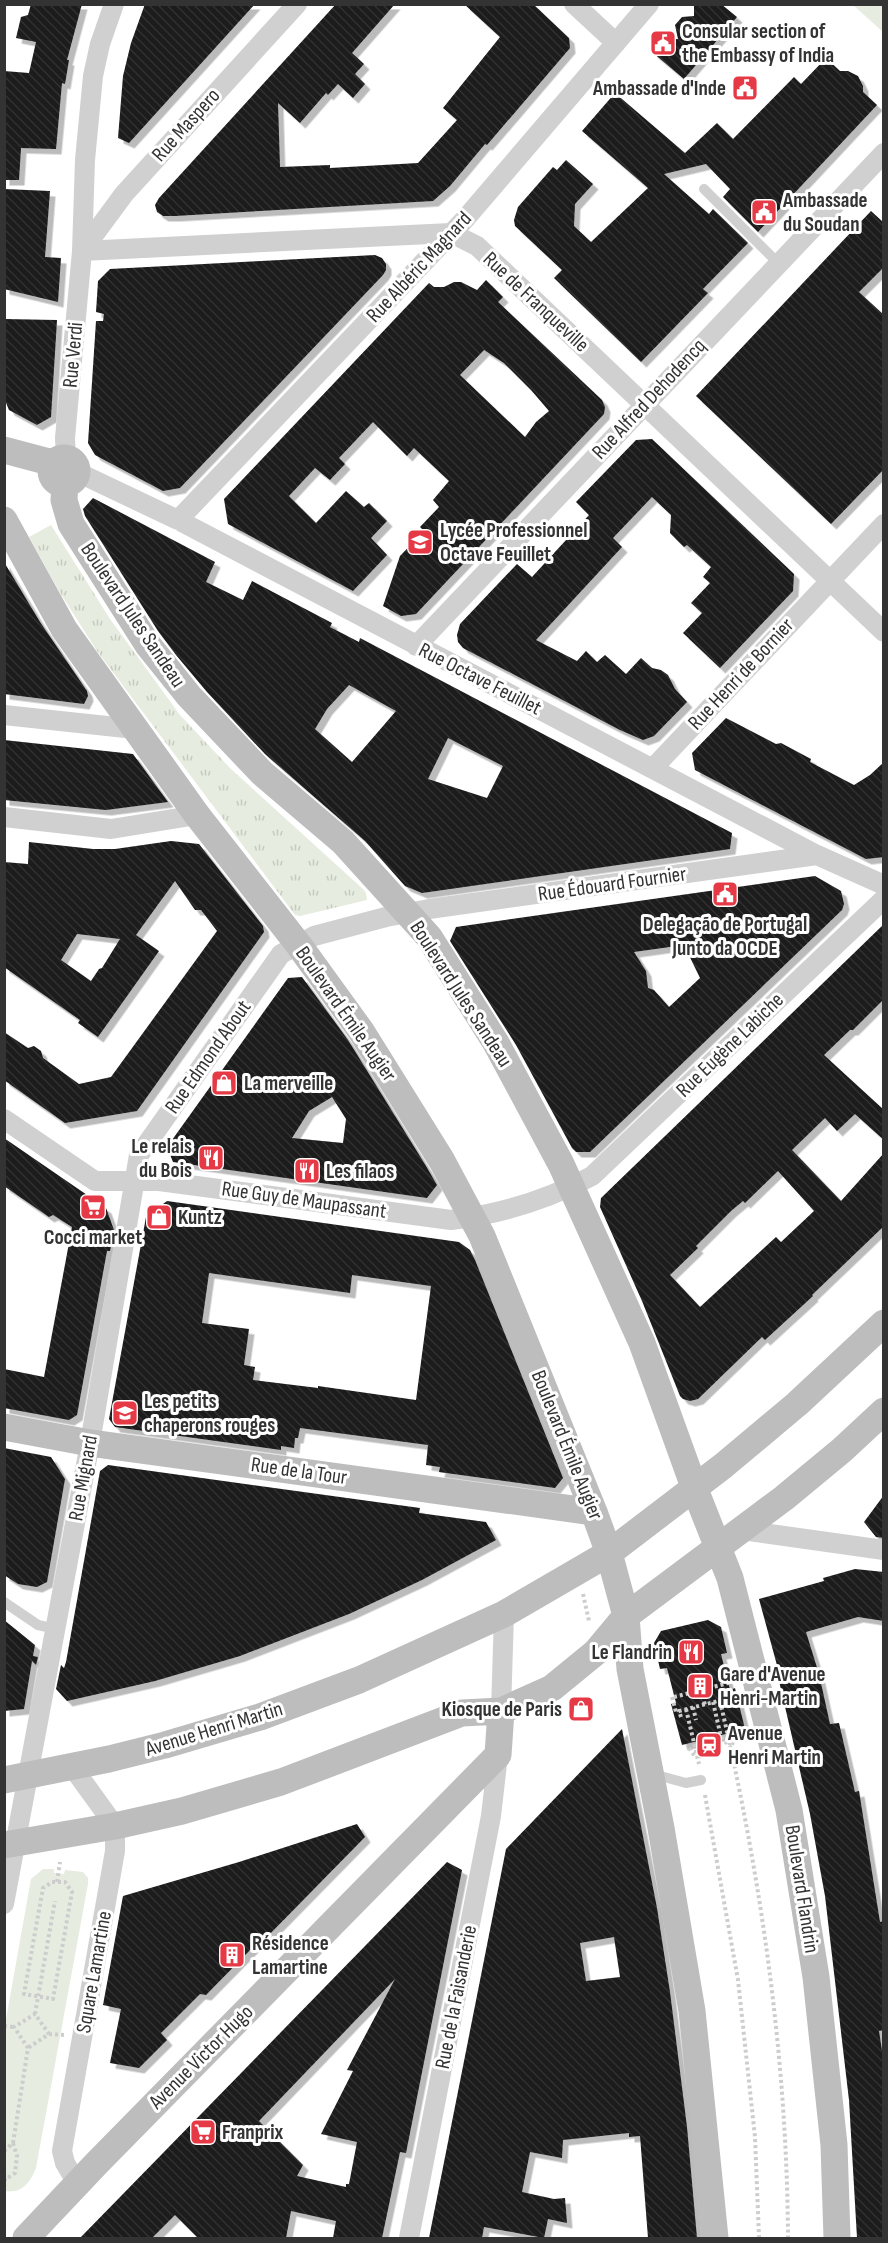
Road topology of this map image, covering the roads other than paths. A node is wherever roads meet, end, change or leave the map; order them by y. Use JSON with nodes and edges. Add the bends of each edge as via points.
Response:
{"nodes":[{"id":1,"x":114,"y":4,"type":"edge"},
{"id":2,"x":297,"y":4,"type":"edge"},
{"id":3,"x":574,"y":4,"type":"edge"},
{"id":4,"x":649,"y":4,"type":"edge"},
{"id":5,"x":616,"y":43,"type":"junction"},
{"id":6,"x":884,"y":153,"type":"edge"},
{"id":7,"x":704,"y":189,"type":"dead end"},
{"id":8,"x":451,"y":233,"type":"junction"},
{"id":9,"x":82,"y":251,"type":"junction"},
{"id":10,"x":778,"y":263,"type":"junction"},
{"id":11,"x":644,"y":404,"type":"junction"},
{"id":12,"x":4,"y":450,"type":"edge"},
{"id":13,"x":65,"y":469,"type":"junction"},
{"id":14,"x":4,"y":520,"type":"edge"},
{"id":15,"x":178,"y":520,"type":"junction"},
{"id":16,"x":884,"y":525,"type":"edge"},
{"id":17,"x":830,"y":580,"type":"junction"},
{"id":18,"x":884,"y":632,"type":"edge"},
{"id":19,"x":416,"y":646,"type":"junction"},
{"id":20,"x":4,"y":715,"type":"edge"},
{"id":21,"x":135,"y":729,"type":"junction"},
{"id":22,"x":653,"y":768,"type":"junction"},
{"id":23,"x":197,"y":815,"type":"junction"},
{"id":24,"x":4,"y":817,"type":"edge"},
{"id":25,"x":817,"y":855,"type":"junction"},
{"id":26,"x":884,"y":885,"type":"edge"},
{"id":27,"x":884,"y":899,"type":"edge"},
{"id":28,"x":408,"y":913,"type":"junction"},
{"id":29,"x":298,"y":944,"type":"junction"},
{"id":30,"x":4,"y":1119,"type":"edge"},
{"id":31,"x":134,"y":1181,"type":"junction"},
{"id":32,"x":572,"y":1186,"type":"junction"},
{"id":33,"x":473,"y":1217,"type":"junction"},
{"id":34,"x":884,"y":1323,"type":"edge"},
{"id":35,"x":884,"y":1411,"type":"edge"},
{"id":36,"x":4,"y":1427,"type":"edge"},
{"id":37,"x":90,"y":1443,"type":"junction"},
{"id":38,"x":694,"y":1487,"type":"junction"},
{"id":39,"x":594,"y":1512,"type":"junction"},
{"id":40,"x":742,"y":1530,"type":"junction"},
{"id":41,"x":719,"y":1548,"type":"junction"},
{"id":42,"x":884,"y":1550,"type":"edge"},
{"id":43,"x":609,"y":1553,"type":"junction"},
{"id":44,"x":4,"y":1602,"type":"edge"},
{"id":45,"x":504,"y":1614,"type":"junction"},
{"id":46,"x":627,"y":1616,"type":"junction"},
{"id":47,"x":56,"y":1629,"type":"junction"},
{"id":48,"x":501,"y":1711,"type":"junction"},
{"id":49,"x":498,"y":1755,"type":"junction"},
{"id":50,"x":73,"y":1768,"type":"junction"},
{"id":51,"x":650,"y":1773,"type":"junction"},
{"id":52,"x":17,"y":1777,"type":"edge"},
{"id":53,"x":701,"y":1779,"type":"road end"},
{"id":54,"x":115,"y":1826,"type":"junction"},
{"id":55,"x":10,"y":1844,"type":"edge"},
{"id":56,"x":4,"y":1904,"type":"edge"},
{"id":57,"x":78,"y":2185,"type":"junction"},
{"id":58,"x":26,"y":2238,"type":"edge"},
{"id":59,"x":409,"y":2238,"type":"edge"},
{"id":60,"x":715,"y":2238,"type":"edge"},
{"id":61,"x":837,"y":2238,"type":"edge"}],
"edges":[{"from":1,"to":9,"type":"street","name":"Rue Verdi","via":[[93,76]]},
{"from":2,"to":9,"type":"street","name":"Rue Maspero","via":[[124,194]]},
{"from":3,"to":5,"type":"street"},
{"from":4,"to":5,"type":"street","name":"Rue Albéric Magnard"},
{"from":5,"to":8,"type":"street","name":"Rue Albéric Magnard"},
{"from":6,"to":10,"type":"street","name":"Rue Alfred Dehodencq"},
{"from":7,"to":10,"type":"lane"},
{"from":8,"to":9,"type":"street","name":"Rue de Franqueville"},
{"from":8,"to":11,"type":"street","name":"Rue de Franqueville","via":[[477,246]]},
{"from":8,"to":15,"type":"street","name":"Rue Albéric Magnard"},
{"from":9,"to":13,"type":"street","name":"Rue Verdi"},
{"from":10,"to":11,"type":"street","name":"Rue Alfred Dehodencq"},
{"from":11,"to":17,"type":"street","name":"Rue de Franqueville"},
{"from":11,"to":19,"type":"street","name":"Rue Alfred Dehodencq"},
{"from":12,"to":13,"type":"street","name":"Rue Octave Feuillet"},
{"from":13,"to":15,"type":"street","name":"Rue Octave Feuillet"},
{"from":13,"to":28,"type":"street","name":"Boulevard Jules Sandeau","via":[[64,500],[71,524],[148,645],[189,696],[262,773],[343,842]]},
{"from":14,"to":21,"type":"street","name":"Boulevard Émile Augier","via":[[64,629]]},
{"from":15,"to":19,"type":"street","name":"Rue Octave Feuillet"},
{"from":16,"to":17,"type":"street","name":"Rue Henri de Bornier"},
{"from":17,"to":18,"type":"street","name":"Rue de Franqueville"},
{"from":17,"to":22,"type":"street","name":"Rue Henri de Bornier"},
{"from":19,"to":22,"type":"street","name":"Rue Octave Feuillet"},
{"from":20,"to":21,"type":"street"},
{"from":21,"to":23,"type":"street","name":"Boulevard Émile Augier"},
{"from":22,"to":25,"type":"street","name":"Rue Octave Feuillet"},
{"from":23,"to":24,"type":"street","via":[[111,829]]},
{"from":23,"to":29,"type":"street","name":"Boulevard Émile Augier"},
{"from":25,"to":26,"type":"street","name":"Rue Octave Feuillet"},
{"from":25,"to":28,"type":"street","name":"Rue Édouard Fournier"},
{"from":27,"to":32,"type":"street","name":"Rue Eugène Labiche","via":[[592,1176]]},
{"from":28,"to":29,"type":"street","name":"Rue Édouard Fournier","via":[[314,936]]},
{"from":28,"to":32,"type":"street","name":"Boulevard Jules Sandeau","via":[[429,937],[496,1043]]},
{"from":29,"to":31,"type":"street","name":"Rue Edmond About","via":[[281,954],[139,1155]]},
{"from":29,"to":33,"type":"street","name":"Boulevard Émile Augier","via":[[395,1083]]},
{"from":30,"to":31,"type":"street","name":"Rue Guy de Maupassant","via":[[95,1181]]},
{"from":31,"to":33,"type":"street","name":"Rue Guy de Maupassant","via":[[159,1181],[452,1220]]},
{"from":31,"to":37,"type":"street","name":"Rue Mignard"},
{"from":32,"to":33,"type":"street","name":"Rue Eugène Labiche","via":[[543,1199]]},
{"from":32,"to":38,"type":"street","name":"Boulevard Jules Sandeau","via":[[642,1343]]},
{"from":33,"to":39,"type":"street","name":"Boulevard Émile Augier"},
{"from":34,"to":38,"type":"street","name":"Avenue Henri Martin","via":[[797,1404]]},
{"from":35,"to":40,"type":"street"},
{"from":36,"to":37,"type":"street","name":"Rue de la Tour"},
{"from":37,"to":39,"type":"street","name":"Rue de la Tour"},
{"from":37,"to":47,"type":"street","name":"Rue Mignard"},
{"from":38,"to":41,"type":"street","name":"Boulevard Flandrin"},
{"from":38,"to":43,"type":"street","name":"Avenue Henri Martin"},
{"from":39,"to":43,"type":"street","name":"Boulevard Émile Augier"},
{"from":40,"to":41,"type":"street"},
{"from":40,"to":42,"type":"street"},
{"from":41,"to":46,"type":"street"},
{"from":41,"to":61,"type":"street","name":"Boulevard Flandrin","via":[[789,1810],[816,1977],[834,2145]]},
{"from":43,"to":45,"type":"street","name":"Avenue Henri Martin"},
{"from":43,"to":46,"type":"street","name":"Boulevard Émile Augier"},
{"from":44,"to":47,"type":"lane","via":[[38,1625]]},
{"from":45,"to":48,"type":"street"},
{"from":45,"to":50,"type":"street","name":"Avenue Henri Martin","via":[[359,1680],[260,1717]]},
{"from":46,"to":48,"type":"street","via":[[596,1652],[552,1688]]},
{"from":46,"to":51,"type":"street","via":[[630,1669]]},
{"from":47,"to":52,"type":"street","name":"Rue Mignard"},
{"from":48,"to":49,"type":"street"},
{"from":48,"to":54,"type":"street","via":[[462,1713],[281,1782]]},
{"from":49,"to":57,"type":"street","name":"Avenue Victor Hugo"},
{"from":49,"to":59,"type":"street","name":"Rue de la Faisanderie","via":[[491,1816]]},
{"from":50,"to":52,"type":"street","name":"Avenue Henri Martin"},
{"from":50,"to":54,"type":"street"},
{"from":51,"to":53,"type":"lane","via":[[686,1783]]},
{"from":51,"to":60,"type":"street","via":[[692,2011]]},
{"from":52,"to":55,"type":"street","name":"Rue Mignard"},
{"from":54,"to":55,"type":"street"},
{"from":54,"to":57,"type":"street","name":"Square Lamartine","via":[[115,1851],[62,2151]]},
{"from":55,"to":56,"type":"street"},
{"from":57,"to":58,"type":"street","name":"Avenue Victor Hugo"}]}
